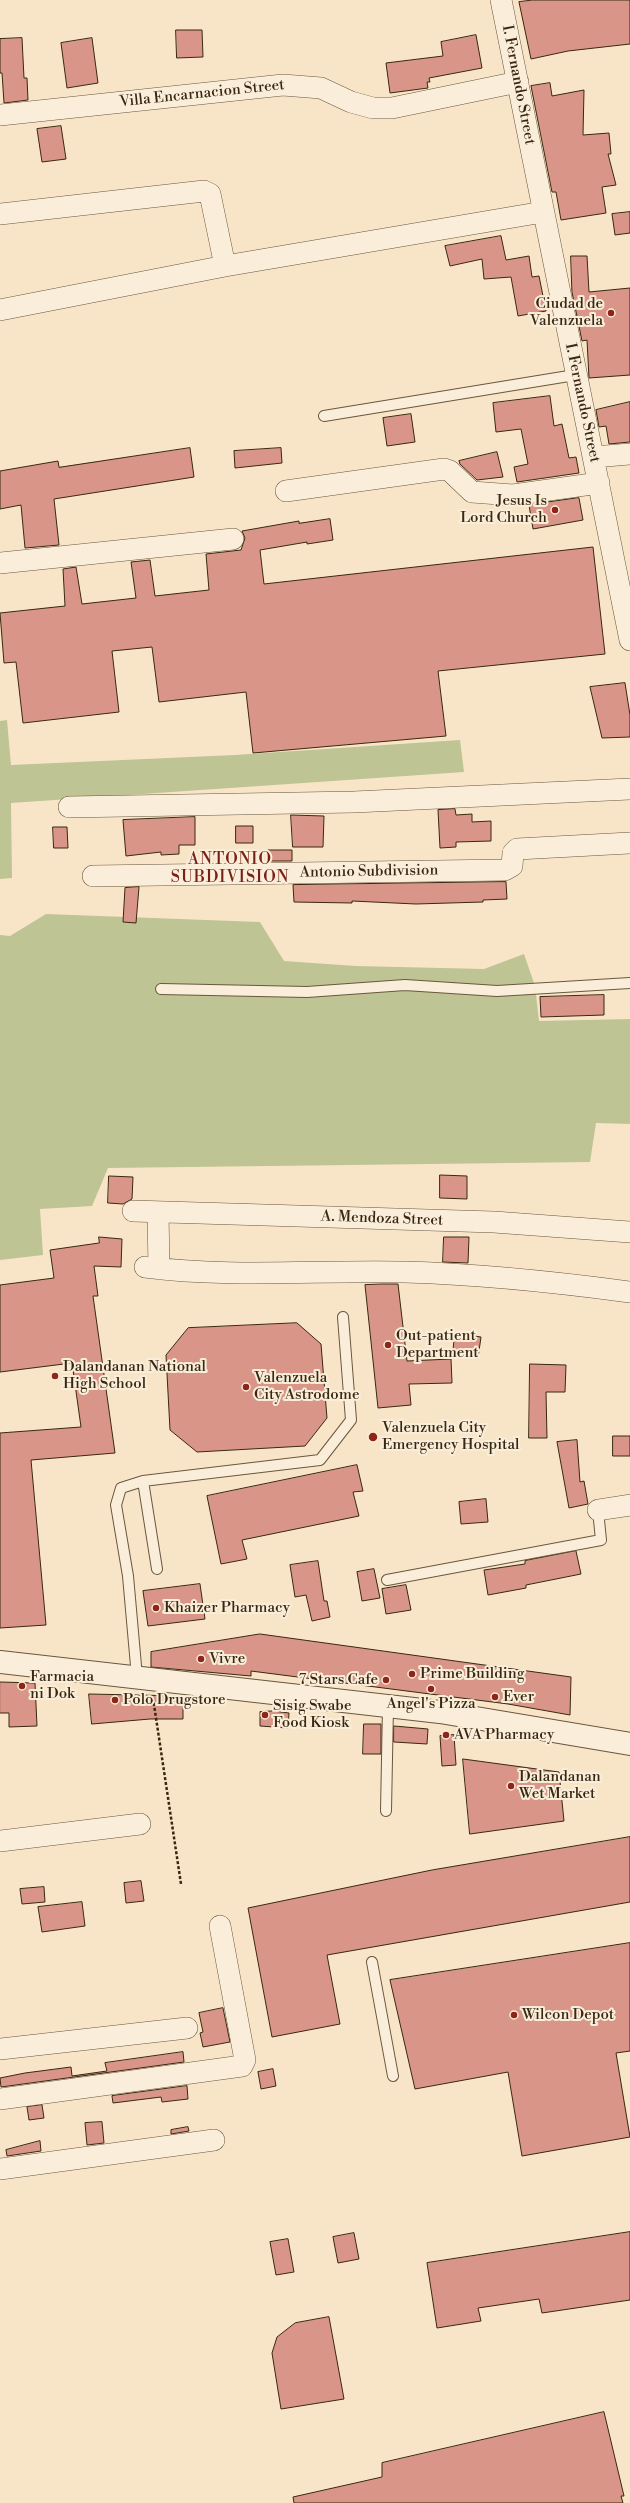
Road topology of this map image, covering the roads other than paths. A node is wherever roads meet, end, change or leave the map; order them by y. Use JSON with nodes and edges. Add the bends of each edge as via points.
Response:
{"nodes":[{"id":1,"x":501,"y":0,"type":"edge"},
{"id":2,"x":518,"y":82,"type":"junction"},
{"id":3,"x":0,"y":115,"type":"edge"},
{"id":4,"x":544,"y":212,"type":"junction"},
{"id":5,"x":0,"y":214,"type":"edge"},
{"id":6,"x":225,"y":266,"type":"junction"},
{"id":7,"x":0,"y":310,"type":"edge"},
{"id":8,"x":575,"y":375,"type":"junction"},
{"id":9,"x":324,"y":416,"type":"dead end"},
{"id":10,"x":630,"y":454,"type":"edge"},
{"id":11,"x":594,"y":457,"type":"junction"},
{"id":12,"x":599,"y":483,"type":"junction"},
{"id":13,"x":286,"y":491,"type":"dead end"},
{"id":14,"x":233,"y":539,"type":"dead end"},
{"id":15,"x":0,"y":563,"type":"edge"},
{"id":16,"x":630,"y":640,"type":"edge"},
{"id":17,"x":630,"y":789,"type":"edge"},
{"id":18,"x":69,"y":807,"type":"dead end"},
{"id":19,"x":630,"y":843,"type":"edge"},
{"id":20,"x":93,"y":876,"type":"dead end"},
{"id":21,"x":630,"y":983,"type":"edge"},
{"id":22,"x":161,"y":989,"type":"dead end"},
{"id":23,"x":133,"y":1210,"type":"dead end"},
{"id":24,"x":158,"y":1212,"type":"junction"},
{"id":25,"x":630,"y":1232,"type":"edge"},
{"id":26,"x":630,"y":1292,"type":"edge"},
{"id":27,"x":343,"y":1318,"type":"dead end"},
{"id":28,"x":143,"y":1481,"type":"junction"},
{"id":29,"x":630,"y":1505,"type":"edge"},
{"id":30,"x":598,"y":1510,"type":"joint"},
{"id":31,"x":157,"y":1569,"type":"dead end"},
{"id":32,"x":387,"y":1580,"type":"dead end"},
{"id":33,"x":0,"y":1662,"type":"edge"},
{"id":34,"x":144,"y":1678,"type":"junction"},
{"id":35,"x":388,"y":1706,"type":"junction"},
{"id":36,"x":630,"y":1744,"type":"edge"},
{"id":37,"x":386,"y":1811,"type":"dead end"},
{"id":38,"x":140,"y":1824,"type":"dead end"},
{"id":39,"x":0,"y":1841,"type":"edge"},
{"id":40,"x":220,"y":1926,"type":"dead end"},
{"id":41,"x":372,"y":1962,"type":"dead end"},
{"id":42,"x":187,"y":2028,"type":"dead end"},
{"id":43,"x":0,"y":2048,"type":"edge"},
{"id":44,"x":392,"y":2076,"type":"dead end"},
{"id":45,"x":0,"y":2099,"type":"edge"},
{"id":46,"x":214,"y":2140,"type":"dead end"},
{"id":47,"x":0,"y":2169,"type":"edge"}],
"edges":[{"from":1,"to":2,"type":"street","name":"I. Fernando Street"},
{"from":2,"to":3,"type":"street","name":"Villa Encarnacion Street","via":[[392,108],[366,106],[321,88],[283,85]]},
{"from":2,"to":4,"type":"street","name":"I. Fernando Street"},
{"from":4,"to":6,"type":"street"},
{"from":4,"to":8,"type":"street","name":"I. Fernando Street"},
{"from":5,"to":6,"type":"street","via":[[204,191],[210,194]]},
{"from":6,"to":7,"type":"street"},
{"from":8,"to":9,"type":"lane"},
{"from":8,"to":11,"type":"street","name":"I. Fernando Street"},
{"from":10,"to":11,"type":"street"},
{"from":11,"to":12,"type":"street","name":"I. Fernando Street"},
{"from":12,"to":13,"type":"street","via":[[513,495],[472,492],[450,471],[444,469]]},
{"from":12,"to":16,"type":"street","name":"I. Fernando Street"},
{"from":14,"to":15,"type":"street"},
{"from":17,"to":18,"type":"street","via":[[354,802]]},
{"from":19,"to":20,"type":"street","name":"Antonio Subdivision","via":[[517,849],[513,853],[512,866],[505,870]]},
{"from":21,"to":22,"type":"lane","via":[[497,991],[405,985],[307,992]]},
{"from":23,"to":24,"type":"street","name":"A. Mendoza Street"},
{"from":24,"to":25,"type":"street","name":"A. Mendoza Street","via":[[494,1222]]},
{"from":24,"to":26,"type":"street","via":[[152,1268],[254,1273],[405,1272],[544,1280]]},
{"from":27,"to":28,"type":"lane","via":[[351,1420],[320,1460]]},
{"from":28,"to":31,"type":"lane"},
{"from":28,"to":34,"type":"lane","via":[[121,1488],[116,1505]]},
{"from":29,"to":30,"type":"street"},
{"from":30,"to":32,"type":"lane","via":[[601,1540]]},
{"from":33,"to":34,"type":"street"},
{"from":34,"to":35,"type":"street"},
{"from":35,"to":36,"type":"street","via":[[440,1712]]},
{"from":35,"to":37,"type":"lane"},
{"from":38,"to":39,"type":"street"},
{"from":40,"to":45,"type":"street","via":[[244,2060],[242,2066]]},
{"from":41,"to":44,"type":"lane"},
{"from":42,"to":43,"type":"street"},
{"from":46,"to":47,"type":"street"}]}
